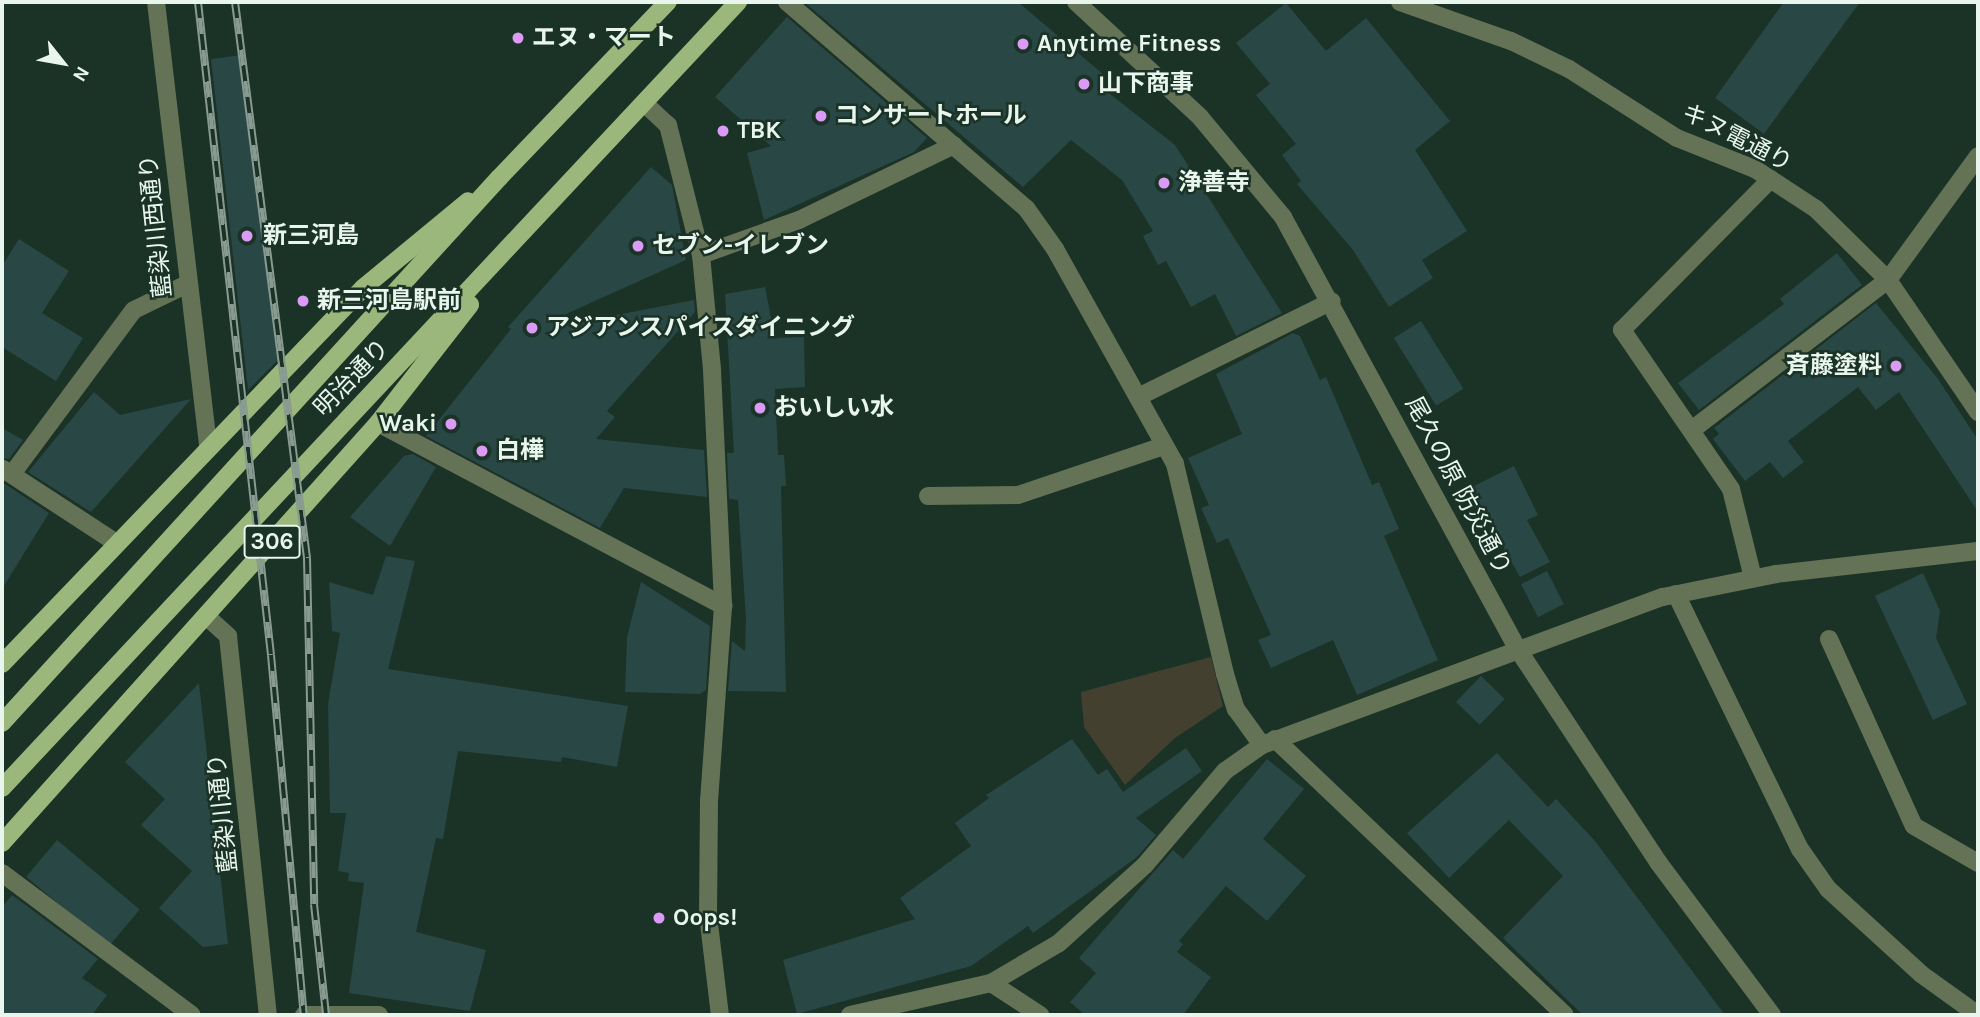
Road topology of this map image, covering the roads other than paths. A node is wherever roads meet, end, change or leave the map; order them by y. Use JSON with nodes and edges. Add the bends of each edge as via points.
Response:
{"nodes":[{"id":1,"x":156,"y":2,"type":"edge"},
{"id":2,"x":668,"y":2,"type":"edge"},
{"id":3,"x":738,"y":2,"type":"edge"},
{"id":4,"x":787,"y":2,"type":"edge"},
{"id":5,"x":1076,"y":2,"type":"edge"},
{"id":6,"x":1400,"y":2,"type":"edge"},
{"id":7,"x":644,"y":103,"type":"junction"},
{"id":8,"x":954,"y":145,"type":"junction"},
{"id":9,"x":1978,"y":156,"type":"edge"},
{"id":10,"x":499,"y":178,"type":"junction"},
{"id":11,"x":1771,"y":179,"type":"junction"},
{"id":12,"x":528,"y":231,"type":"junction"},
{"id":13,"x":701,"y":255,"type":"junction"},
{"id":14,"x":1888,"y":280,"type":"junction"},
{"id":15,"x":187,"y":284,"type":"junction"},
{"id":16,"x":1332,"y":301,"type":"junction"},
{"id":17,"x":1139,"y":397,"type":"junction"},
{"id":18,"x":1978,"y":412,"type":"edge"},
{"id":19,"x":378,"y":424,"type":"junction"},
{"id":20,"x":1693,"y":429,"type":"junction"},
{"id":21,"x":208,"y":444,"type":"junction"},
{"id":22,"x":1164,"y":446,"type":"junction"},
{"id":23,"x":7,"y":471,"type":"edge"},
{"id":24,"x":928,"y":496,"type":"dead end"},
{"id":25,"x":115,"y":542,"type":"junction"},
{"id":26,"x":1978,"y":551,"type":"edge"},
{"id":27,"x":1753,"y":578,"type":"junction"},
{"id":28,"x":1676,"y":594,"type":"junction"},
{"id":29,"x":723,"y":606,"type":"junction"},
{"id":30,"x":206,"y":616,"type":"junction"},
{"id":31,"x":1829,"y":639,"type":"dead end"},
{"id":32,"x":1517,"y":648,"type":"junction"},
{"id":33,"x":2,"y":664,"type":"edge"},
{"id":34,"x":2,"y":723,"type":"edge"},
{"id":35,"x":1269,"y":742,"type":"junction"},
{"id":36,"x":2,"y":788,"type":"edge"},
{"id":37,"x":2,"y":843,"type":"edge"},
{"id":38,"x":1978,"y":863,"type":"edge"},
{"id":39,"x":2,"y":873,"type":"edge"},
{"id":40,"x":991,"y":983,"type":"junction"},
{"id":41,"x":192,"y":1015,"type":"edge"},
{"id":42,"x":268,"y":1015,"type":"edge"},
{"id":43,"x":304,"y":1015,"type":"edge"},
{"id":44,"x":379,"y":1015,"type":"edge"},
{"id":45,"x":720,"y":1015,"type":"edge"},
{"id":46,"x":850,"y":1015,"type":"edge"},
{"id":47,"x":1040,"y":1015,"type":"edge"},
{"id":48,"x":1565,"y":1015,"type":"edge"},
{"id":49,"x":1772,"y":1015,"type":"edge"},
{"id":50,"x":1978,"y":1015,"type":"edge"}],
"edges":[{"from":1,"to":15,"type":"street","name":"藍染川西通り"},
{"from":2,"to":10,"type":"main road","name":"明治通り"},
{"from":3,"to":7,"type":"main road","name":"明治通り","number":"306"},
{"from":4,"to":8,"type":"street"},
{"from":5,"to":16,"type":"street","name":"尾久の原 防災通り","via":[[1200,117],[1283,217]]},
{"from":6,"to":11,"type":"street","name":"キヌ電通り","via":[[1511,41],[1569,69],[1677,138]]},
{"from":7,"to":12,"type":"main road","name":"明治通り","number":"306"},
{"from":7,"to":13,"type":"street","via":[[668,125]]},
{"from":8,"to":13,"type":"street","via":[[799,220]]},
{"from":8,"to":17,"type":"street","via":[[1026,208]]},
{"from":9,"to":14,"type":"street"},
{"from":10,"to":21,"type":"main road","via":[[363,288]]},
{"from":10,"to":34,"type":"main road","name":"明治通り"},
{"from":11,"to":14,"type":"street","name":"キヌ電通り","via":[[1852,239]]},
{"from":11,"to":20,"type":"street","via":[[1622,330]]},
{"from":12,"to":19,"type":"main road","number":"306"},
{"from":12,"to":36,"type":"main road","name":"明治通り","number":"306"},
{"from":13,"to":29,"type":"street"},
{"from":14,"to":18,"type":"street","name":"キヌ電通り"},
{"from":14,"to":20,"type":"street"},
{"from":15,"to":21,"type":"street","name":"藍染川西通り"},
{"from":15,"to":23,"type":"street","via":[[134,310]]},
{"from":16,"to":17,"type":"street"},
{"from":16,"to":32,"type":"street","name":"尾久の原 防災通り"},
{"from":17,"to":22,"type":"street"},
{"from":19,"to":29,"type":"street"},
{"from":19,"to":30,"type":"main road","number":"306"},
{"from":20,"to":27,"type":"street","via":[[1731,488]]},
{"from":21,"to":25,"type":"main road"},
{"from":22,"to":24,"type":"street","via":[[1018,495]]},
{"from":22,"to":35,"type":"street","via":[[1175,464],[1236,709]]},
{"from":23,"to":25,"type":"street"},
{"from":25,"to":33,"type":"main road"},
{"from":26,"to":27,"type":"street"},
{"from":27,"to":28,"type":"street"},
{"from":28,"to":32,"type":"street"},
{"from":28,"to":50,"type":"street","via":[[1800,849],[1828,889],[1921,974]]},
{"from":29,"to":45,"type":"street","via":[[709,801],[708,915]]},
{"from":30,"to":37,"type":"main road","number":"306"},
{"from":30,"to":42,"type":"street","name":"藍染川通り","via":[[228,636]]},
{"from":31,"to":38,"type":"street","via":[[1914,826]]},
{"from":32,"to":35,"type":"street"},
{"from":32,"to":49,"type":"street","name":"尾久の原 防災通り","via":[[1658,862]]},
{"from":35,"to":40,"type":"street","via":[[1225,771],[1145,864],[1059,943]]},
{"from":35,"to":48,"type":"street"},
{"from":39,"to":41,"type":"street"},
{"from":40,"to":46,"type":"street"},
{"from":40,"to":47,"type":"street"},
{"from":43,"to":44,"type":"street"}]}
